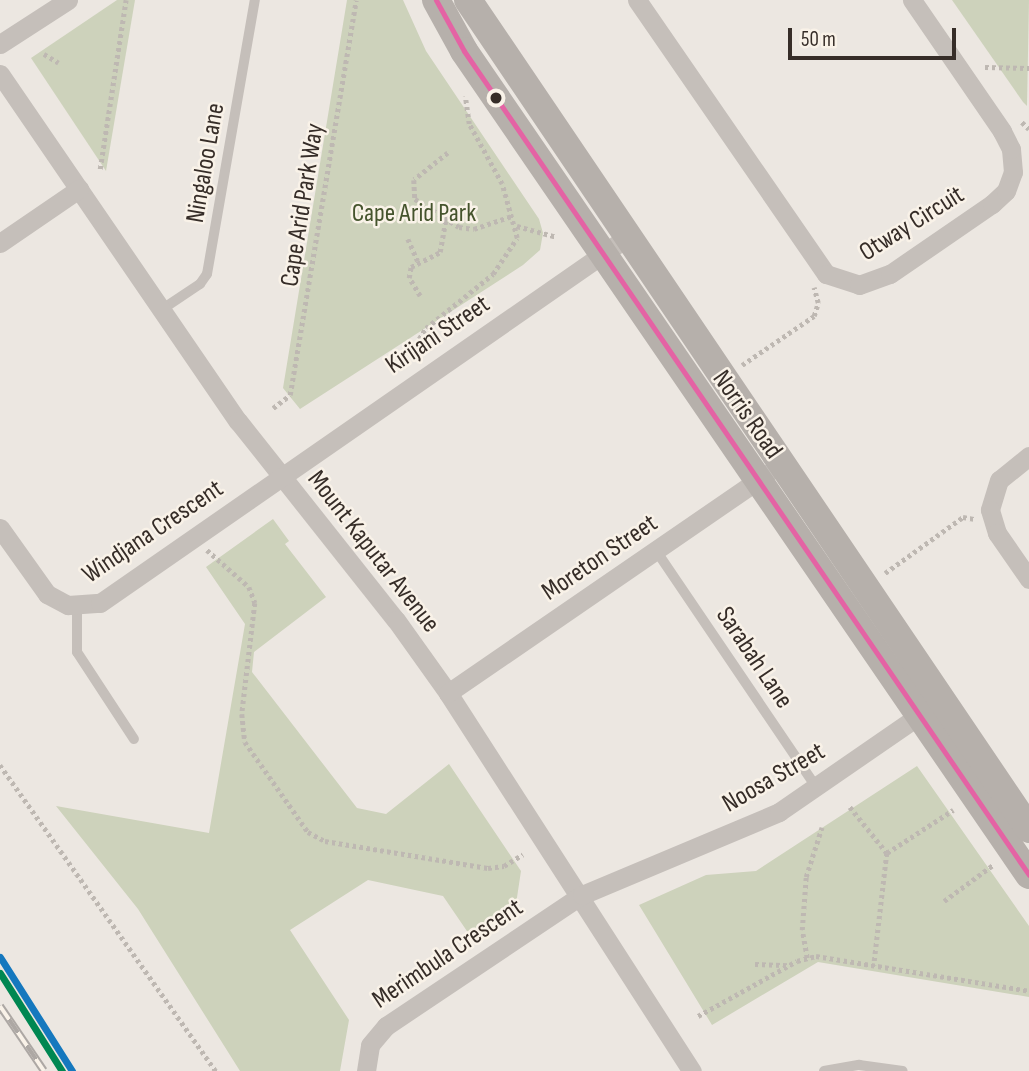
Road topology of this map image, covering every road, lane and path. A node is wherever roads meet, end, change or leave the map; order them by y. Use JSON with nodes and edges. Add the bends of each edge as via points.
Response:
{"nodes":[{"id":1,"x":68,"y":0,"type":"edge"},
{"id":2,"x":126,"y":0,"type":"edge"},
{"id":3,"x":255,"y":0,"type":"edge"},
{"id":4,"x":356,"y":0,"type":"edge"},
{"id":5,"x":436,"y":0,"type":"edge"},
{"id":6,"x":468,"y":0,"type":"edge"},
{"id":7,"x":636,"y":0,"type":"edge"},
{"id":8,"x":912,"y":0,"type":"edge"},
{"id":9,"x":0,"y":44,"type":"edge"},
{"id":10,"x":44,"y":54,"type":"dead end"},
{"id":11,"x":59,"y":62,"type":"dead end"},
{"id":12,"x":985,"y":67,"type":"dead end"},
{"id":13,"x":1029,"y":68,"type":"edge"},
{"id":14,"x":0,"y":74,"type":"edge"},
{"id":15,"x":465,"y":95,"type":"dead end"},
{"id":16,"x":1029,"y":120,"type":"edge"},
{"id":17,"x":1023,"y":124,"type":"dead end"},
{"id":18,"x":448,"y":153,"type":"dead end"},
{"id":19,"x":100,"y":169,"type":"dead end"},
{"id":20,"x":1021,"y":174,"type":"edge"},
{"id":21,"x":79,"y":189,"type":"junction"},
{"id":22,"x":512,"y":216,"type":"junction"},
{"id":23,"x":446,"y":219,"type":"junction"},
{"id":24,"x":517,"y":226,"type":"junction"},
{"id":25,"x":557,"y":237,"type":"dead end"},
{"id":26,"x":626,"y":238,"type":"junction"},
{"id":27,"x":408,"y":239,"type":"dead end"},
{"id":28,"x":0,"y":243,"type":"edge"},
{"id":29,"x":603,"y":254,"type":"junction"},
{"id":30,"x":418,"y":261,"type":"junction"},
{"id":31,"x":819,"y":282,"type":"dead end"},
{"id":32,"x":420,"y":296,"type":"dead end"},
{"id":33,"x":161,"y":310,"type":"junction"},
{"id":34,"x":419,"y":339,"type":"dead end"},
{"id":35,"x":742,"y":365,"type":"dead end"},
{"id":36,"x":273,"y":408,"type":"dead end"},
{"id":37,"x":1029,"y":456,"type":"edge"},
{"id":38,"x":781,"y":465,"type":"junction"},
{"id":39,"x":279,"y":476,"type":"junction"},
{"id":40,"x":757,"y":481,"type":"junction"},
{"id":41,"x":980,"y":519,"type":"dead end"},
{"id":42,"x":0,"y":528,"type":"edge"},
{"id":43,"x":204,"y":547,"type":"dead end"},
{"id":44,"x":657,"y":552,"type":"junction"},
{"id":45,"x":882,"y":576,"type":"dead end"},
{"id":46,"x":1029,"y":579,"type":"edge"},
{"id":47,"x":77,"y":606,"type":"junction"},
{"id":48,"x":448,"y":693,"type":"junction"},
{"id":49,"x":930,"y":708,"type":"junction"},
{"id":50,"x":134,"y":738,"type":"dead end"},
{"id":51,"x":0,"y":765,"type":"edge"},
{"id":52,"x":816,"y":787,"type":"junction"},
{"id":53,"x":850,"y":807,"type":"dead end"},
{"id":54,"x":953,"y":810,"type":"dead end"},
{"id":55,"x":822,"y":827,"type":"dead end"},
{"id":56,"x":1029,"y":829,"type":"edge"},
{"id":57,"x":887,"y":853,"type":"junction"},
{"id":58,"x":523,"y":854,"type":"dead end"},
{"id":59,"x":993,"y":865,"type":"dead end"},
{"id":60,"x":1029,"y":875,"type":"edge"},
{"id":61,"x":582,"y":895,"type":"junction"},
{"id":62,"x":944,"y":901,"type":"dead end"},
{"id":63,"x":807,"y":958,"type":"junction"},
{"id":64,"x":755,"y":964,"type":"dead end"},
{"id":65,"x":790,"y":965,"type":"junction"},
{"id":66,"x":874,"y":965,"type":"junction"},
{"id":67,"x":1029,"y":990,"type":"edge"},
{"id":68,"x":698,"y":1016,"type":"dead end"},
{"id":69,"x":216,"y":1071,"type":"edge"},
{"id":70,"x":366,"y":1071,"type":"edge"},
{"id":71,"x":692,"y":1071,"type":"edge"},
{"id":72,"x":824,"y":1071,"type":"edge"},
{"id":73,"x":903,"y":1071,"type":"edge"}],
"edges":[{"from":1,"to":9,"type":"street"},
{"from":2,"to":19,"type":"path"},
{"from":3,"to":33,"type":"lane","name":"Ningaloo Lane","via":[[207,274],[200,284]]},
{"from":4,"to":36,"type":"path","name":"Cape Arid Park Way","via":[[290,395]]},
{"from":5,"to":29,"type":"main road","name":"Norris Road","via":[[464,51]]},
{"from":6,"to":26,"type":"main road","name":"Norris Road"},
{"from":7,"to":20,"type":"street","name":"Otway Circuit","via":[[833,279],[859,285],[878,281],[992,204]]},
{"from":8,"to":20,"type":"street","name":"Otway Circuit","via":[[1002,131]]},
{"from":10,"to":11,"type":"path"},
{"from":12,"to":13,"type":"path"},
{"from":14,"to":21,"type":"street","name":"Mount Kaputar Avenue"},
{"from":15,"to":22,"type":"path","via":[[469,124],[502,184]]},
{"from":16,"to":17,"type":"path"},
{"from":18,"to":23,"type":"path","via":[[421,171],[411,190],[415,199]]},
{"from":21,"to":28,"type":"street"},
{"from":21,"to":33,"type":"street","name":"Mount Kaputar Avenue"},
{"from":22,"to":23,"type":"path","via":[[474,229]]},
{"from":22,"to":24,"type":"path"},
{"from":23,"to":30,"type":"path","via":[[440,252]]},
{"from":24,"to":25,"type":"path"},
{"from":24,"to":34,"type":"path","via":[[510,255]]},
{"from":26,"to":29,"type":"street","name":"Kirijani Street"},
{"from":26,"to":38,"type":"main road","name":"Norris Road"},
{"from":27,"to":30,"type":"path"},
{"from":29,"to":39,"type":"street","name":"Kirijani Street"},
{"from":29,"to":40,"type":"main road","name":"Norris Road"},
{"from":30,"to":32,"type":"path","via":[[409,278]]},
{"from":31,"to":35,"type":"path","via":[[814,288],[818,303],[814,316]]},
{"from":33,"to":39,"type":"street","name":"Mount Kaputar Avenue"},
{"from":37,"to":46,"type":"street","via":[[999,480],[989,510],[998,533]]},
{"from":38,"to":40,"type":"street","name":"Moreton Street"},
{"from":38,"to":49,"type":"main road","name":"Norris Road"},
{"from":39,"to":47,"type":"street","name":"Windjana Crescent","via":[[117,593],[100,603]]},
{"from":39,"to":48,"type":"street","name":"Mount Kaputar Avenue","via":[[396,620]]},
{"from":40,"to":44,"type":"street","name":"Moreton Street"},
{"from":40,"to":49,"type":"main road","name":"Norris Road"},
{"from":41,"to":45,"type":"path","via":[[962,517]]},
{"from":42,"to":47,"type":"street","name":"Windjana Crescent","via":[[47,594]]},
{"from":43,"to":58,"type":"path","via":[[243,580],[253,596],[242,714],[245,742],[308,832],[325,841],[488,868],[504,866]]},
{"from":44,"to":48,"type":"street","name":"Moreton Street"},
{"from":44,"to":52,"type":"lane","name":"Sarabah Lane"},
{"from":47,"to":50,"type":"lane","via":[[77,652]]},
{"from":48,"to":61,"type":"street","name":"Mount Kaputar Avenue"},
{"from":49,"to":52,"type":"street","name":"Noosa Street"},
{"from":49,"to":56,"type":"main road","name":"Norris Road"},
{"from":49,"to":60,"type":"main road","name":"Norris Road"},
{"from":51,"to":69,"type":"path"},
{"from":52,"to":61,"type":"street","name":"Noosa Street","via":[[754,825]]},
{"from":53,"to":57,"type":"path"},
{"from":54,"to":57,"type":"path"},
{"from":55,"to":63,"type":"path","via":[[806,877],[802,930]]},
{"from":57,"to":66,"type":"path"},
{"from":59,"to":62,"type":"path"},
{"from":61,"to":70,"type":"street","name":"Merimbula Crescent","via":[[386,1026],[370,1045]]},
{"from":61,"to":71,"type":"street","name":"Mount Kaputar Avenue"},
{"from":63,"to":65,"type":"path"},
{"from":63,"to":66,"type":"path"},
{"from":64,"to":65,"type":"path"},
{"from":65,"to":68,"type":"path"},
{"from":66,"to":67,"type":"path"},
{"from":72,"to":73,"type":"lane","via":[[859,1065]]}]}
